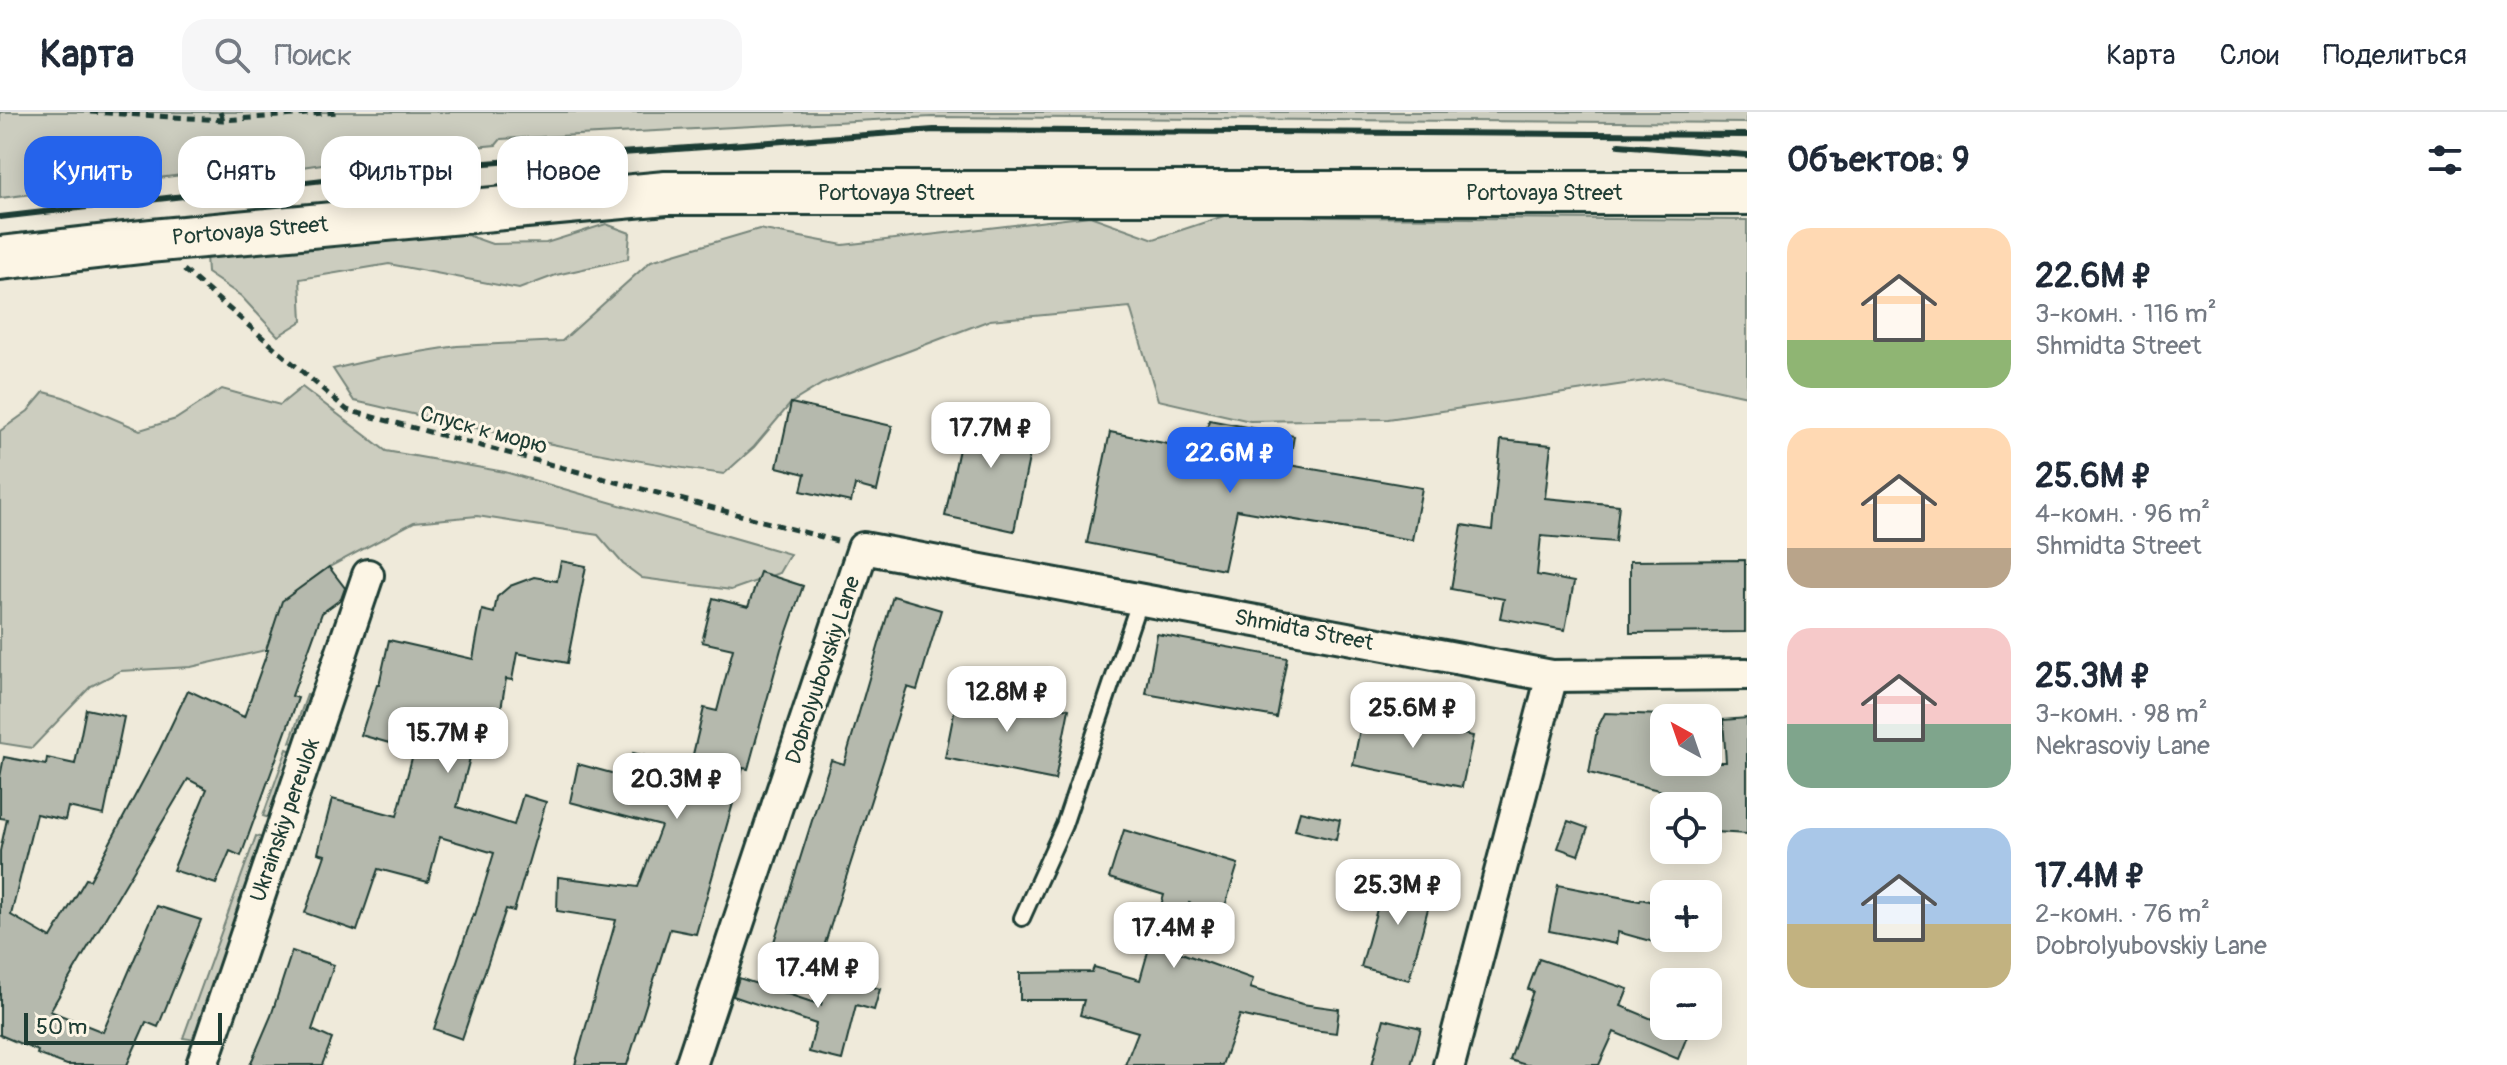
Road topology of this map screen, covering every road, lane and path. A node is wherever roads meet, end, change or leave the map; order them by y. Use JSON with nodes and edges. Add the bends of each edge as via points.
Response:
{"nodes":[{"id":1,"x":90,"y":112,"type":"edge"},
{"id":2,"x":220,"y":112,"type":"edge"},
{"id":3,"x":338,"y":112,"type":"edge"},
{"id":4,"x":223,"y":120,"type":"junction"},
{"id":5,"x":1747,"y":193,"type":"edge"},
{"id":6,"x":150,"y":241,"type":"junction"},
{"id":7,"x":0,"y":258,"type":"edge"},
{"id":8,"x":863,"y":548,"type":"junction"},
{"id":9,"x":368,"y":575,"type":"dead end"},
{"id":10,"x":1140,"y":599,"type":"junction"},
{"id":11,"x":1747,"y":674,"type":"edge"},
{"id":12,"x":1552,"y":676,"type":"junction"},
{"id":13,"x":1022,"y":918,"type":"dead end"},
{"id":14,"x":202,"y":1065,"type":"edge"},
{"id":15,"x":691,"y":1065,"type":"edge"},
{"id":16,"x":1449,"y":1065,"type":"edge"}],
"edges":[{"from":1,"to":4,"type":"path"},
{"from":2,"to":4,"type":"path"},
{"from":3,"to":4,"type":"path"},
{"from":5,"to":6,"type":"street","name":"Portovaya Street","via":[[666,193]]},
{"from":6,"to":7,"type":"street","name":"Portovaya Street"},
{"from":6,"to":8,"type":"path","name":"Спуск к морю","via":[[347,410]]},
{"from":8,"to":10,"type":"street","name":"Shmidta Street"},
{"from":8,"to":15,"type":"street","name":"Dobrolyubovskiy Lane"},
{"from":9,"to":14,"type":"street","name":"Ukrainskiy pereulok"},
{"from":10,"to":12,"type":"street","name":"Shmidta Street"},
{"from":10,"to":13,"type":"lane","via":[[1064,825]]},
{"from":11,"to":12,"type":"street","name":"Shmidta Street"},
{"from":12,"to":16,"type":"street"}]}
